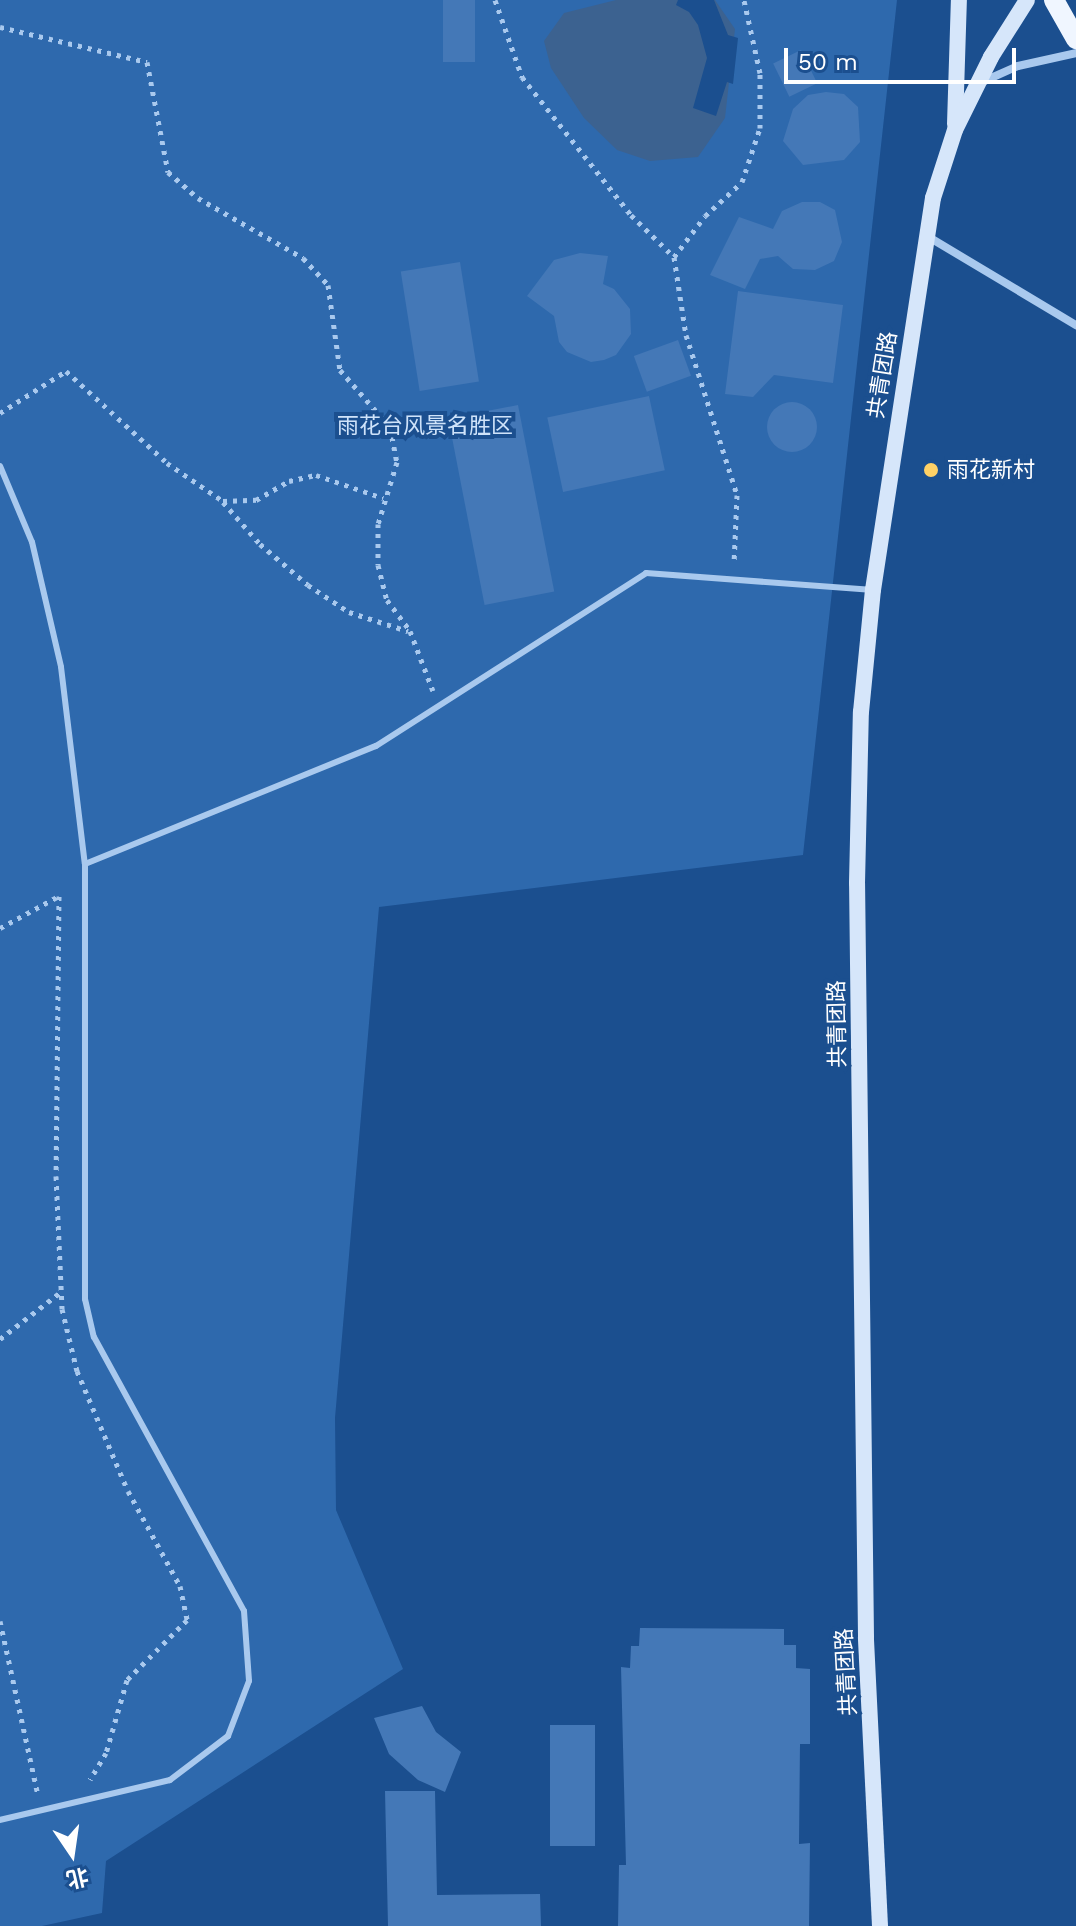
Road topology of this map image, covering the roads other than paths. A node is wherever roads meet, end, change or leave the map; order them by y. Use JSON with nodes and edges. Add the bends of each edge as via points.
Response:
{"nodes":[{"id":1,"x":959,"y":0,"type":"edge"},
{"id":2,"x":1027,"y":0,"type":"edge"},
{"id":3,"x":1054,"y":0,"type":"edge"},
{"id":4,"x":1076,"y":39,"type":"edge"},
{"id":5,"x":1076,"y":53,"type":"edge"},
{"id":6,"x":976,"y":86,"type":"junction"},
{"id":7,"x":955,"y":130,"type":"junction"},
{"id":8,"x":926,"y":236,"type":"junction"},
{"id":9,"x":1076,"y":325,"type":"edge"},
{"id":10,"x":0,"y":466,"type":"edge"},
{"id":11,"x":873,"y":590,"type":"junction"},
{"id":12,"x":85,"y":864,"type":"junction"},
{"id":13,"x":0,"y":1820,"type":"edge"},
{"id":14,"x":880,"y":1926,"type":"edge"}],
"edges":[{"from":1,"to":7,"type":"street","name":"共青团路"},
{"from":2,"to":6,"type":"street","name":"共青团路"},
{"from":3,"to":4,"type":"main road"},
{"from":5,"to":6,"type":"street","via":[[1018,66]]},
{"from":6,"to":7,"type":"street","name":"共青团路"},
{"from":7,"to":8,"type":"street","name":"共青团路"},
{"from":8,"to":9,"type":"street"},
{"from":8,"to":11,"type":"street","name":"共青团路"},
{"from":10,"to":12,"type":"lane","via":[[32,542],[61,667]]},
{"from":11,"to":12,"type":"lane","via":[[646,573],[376,746]]},
{"from":11,"to":14,"type":"street","name":"共青团路","via":[[861,712],[857,883],[866,1637]]},
{"from":12,"to":13,"type":"lane","via":[[89,1004],[82,1270],[94,1337],[244,1611],[249,1681],[228,1736],[170,1780]]}]}
